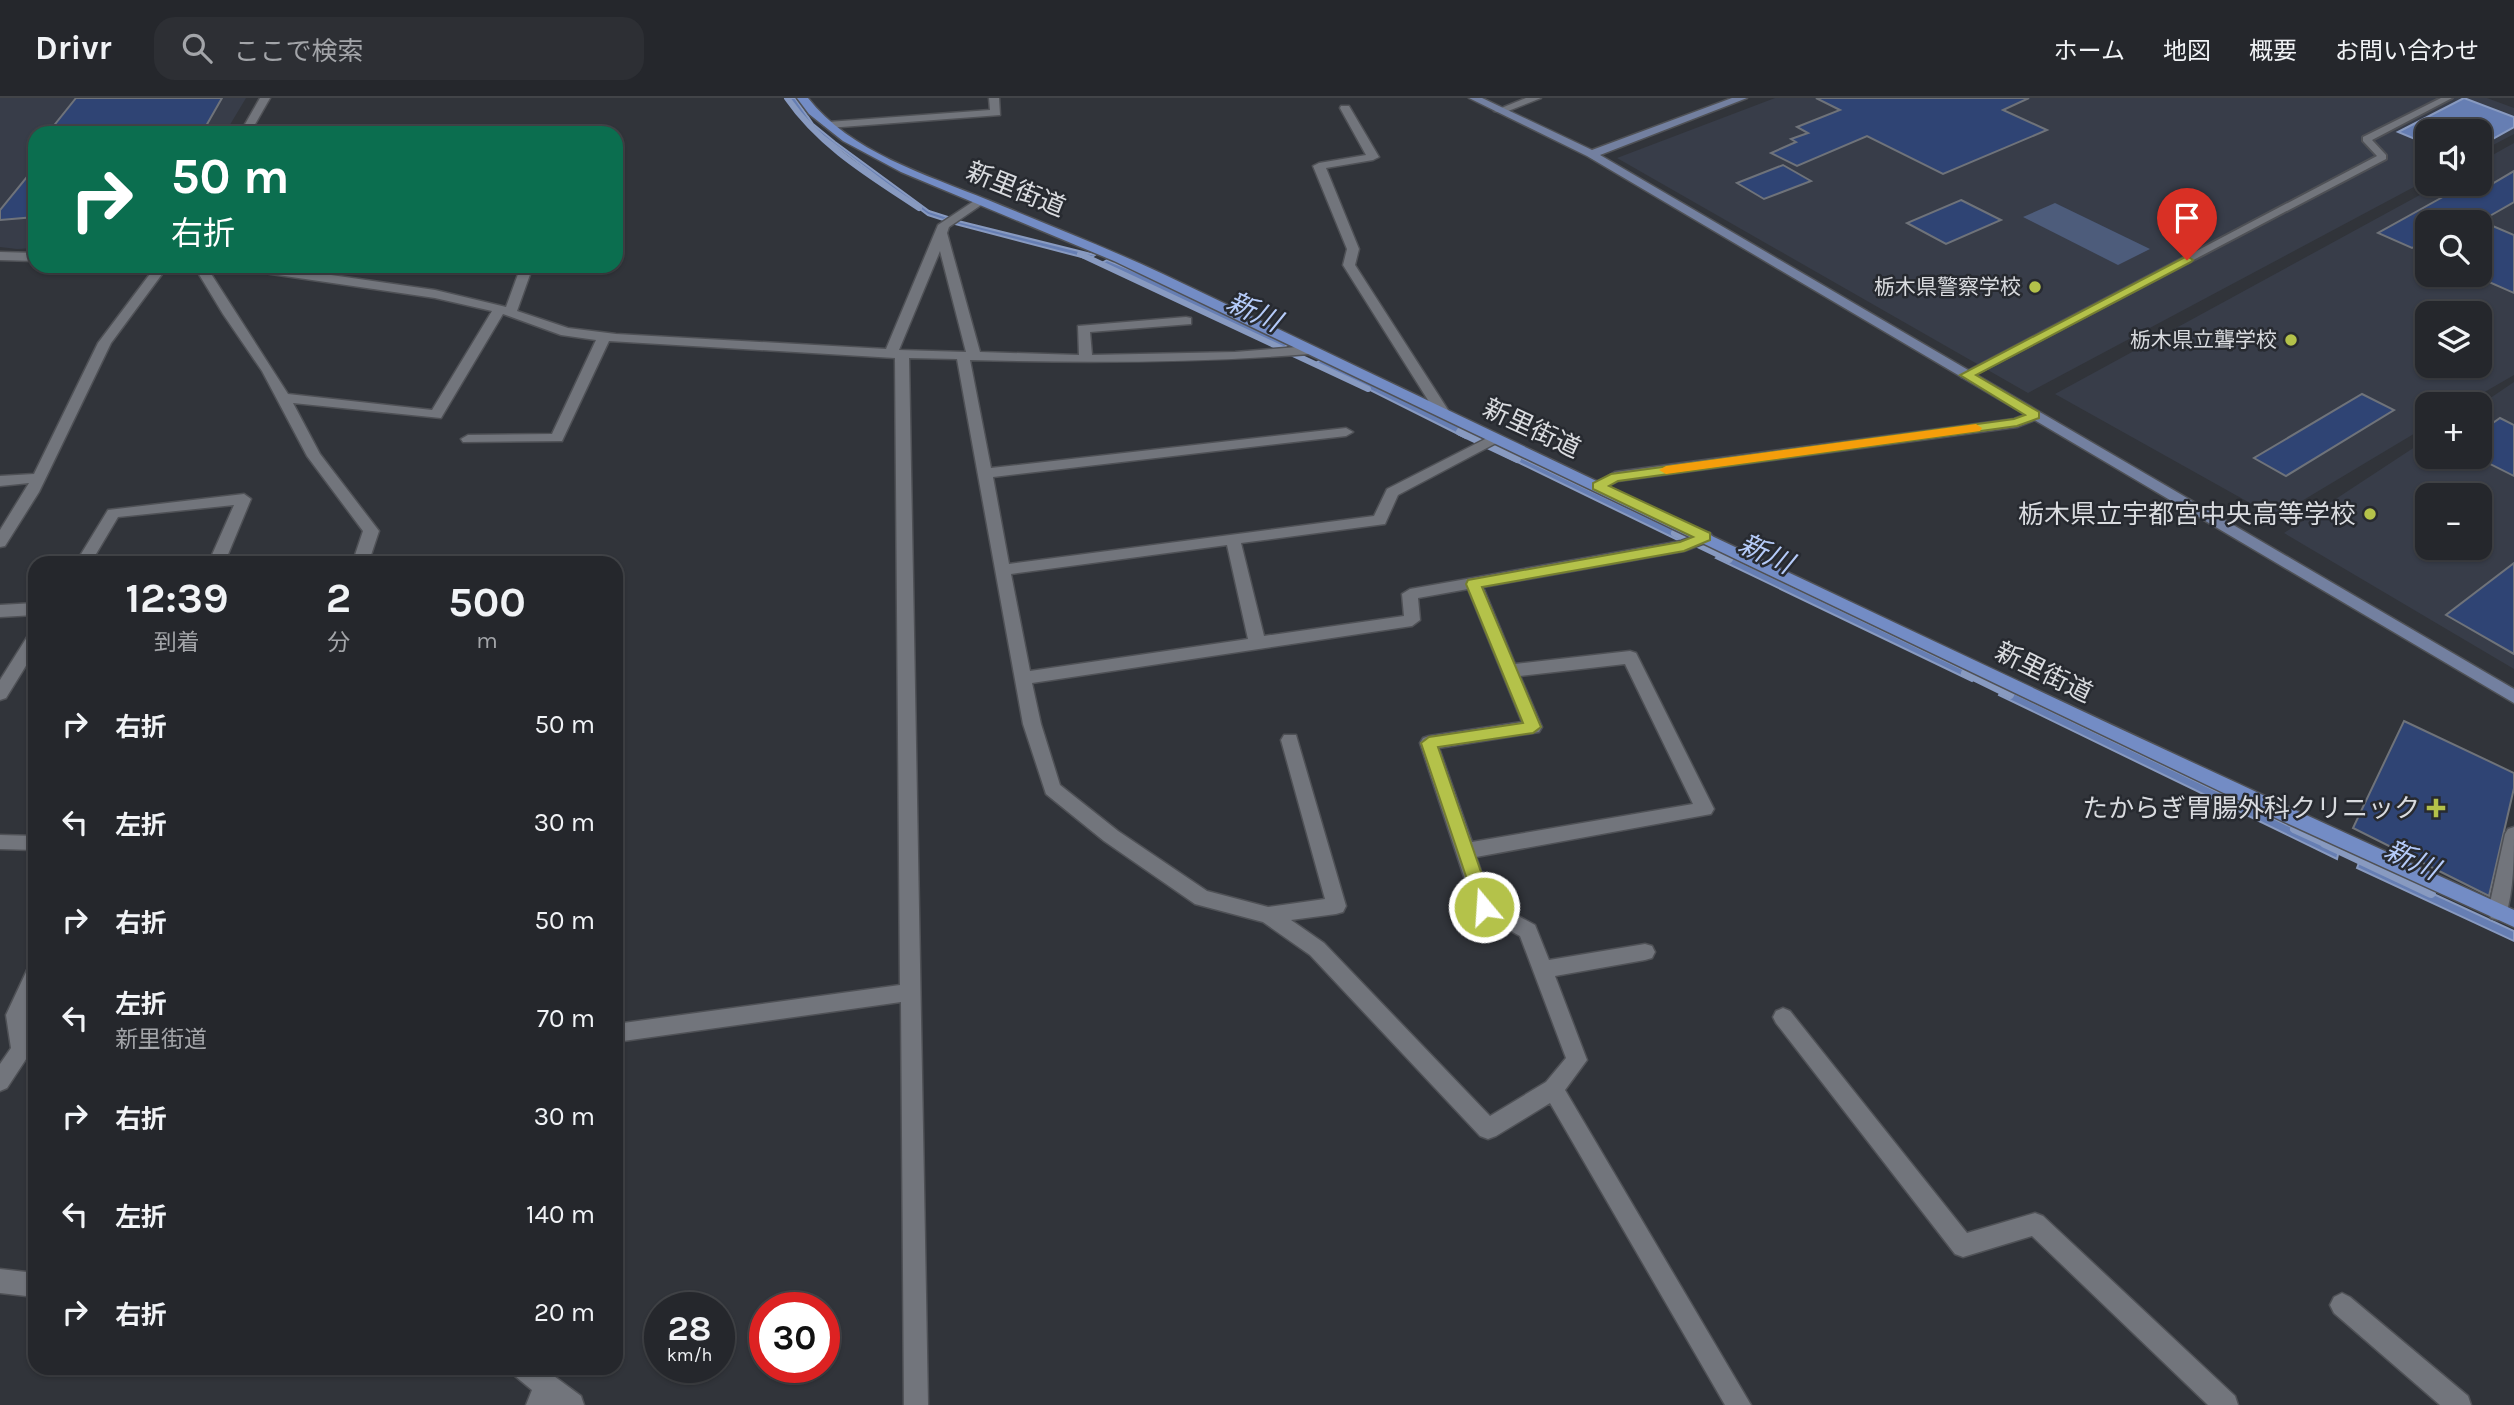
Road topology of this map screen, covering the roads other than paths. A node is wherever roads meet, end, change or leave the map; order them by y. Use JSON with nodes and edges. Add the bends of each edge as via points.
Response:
{"nodes":[{"id":1,"x":265,"y":98,"type":"edge"},
{"id":2,"x":802,"y":98,"type":"edge"},
{"id":3,"x":994,"y":98,"type":"edge"},
{"id":4,"x":1474,"y":98,"type":"edge"},
{"id":5,"x":1536,"y":98,"type":"edge"},
{"id":6,"x":1742,"y":98,"type":"edge"},
{"id":7,"x":2448,"y":98,"type":"edge"},
{"id":8,"x":1345,"y":108,"type":"dead end"},
{"id":9,"x":1499,"y":111,"type":"junction"},
{"id":10,"x":828,"y":125,"type":"junction"},
{"id":11,"x":249,"y":126,"type":"edge"},
{"id":12,"x":1591,"y":155,"type":"junction"},
{"id":13,"x":980,"y":201,"type":"junction"},
{"id":14,"x":943,"y":229,"type":"junction"},
{"id":15,"x":0,"y":256,"type":"edge"},
{"id":16,"x":28,"y":257,"type":"edge"},
{"id":17,"x":157,"y":273,"type":"edge"},
{"id":18,"x":204,"y":273,"type":"edge"},
{"id":19,"x":291,"y":273,"type":"edge"},
{"id":20,"x":347,"y":273,"type":"edge"},
{"id":21,"x":524,"y":273,"type":"edge"},
{"id":22,"x":344,"y":281,"type":"junction"},
{"id":23,"x":505,"y":311,"type":"junction"},
{"id":24,"x":1186,"y":321,"type":"dead end"},
{"id":25,"x":604,"y":337,"type":"junction"},
{"id":26,"x":1305,"y":350,"type":"junction"},
{"id":27,"x":897,"y":353,"type":"junction"},
{"id":28,"x":969,"y":356,"type":"junction"},
{"id":29,"x":1086,"y":359,"type":"junction"},
{"id":30,"x":1966,"y":375,"type":"junction"},
{"id":31,"x":284,"y":398,"type":"junction"},
{"id":32,"x":1443,"y":413,"type":"junction"},
{"id":33,"x":2035,"y":415,"type":"junction"},
{"id":34,"x":1346,"y":432,"type":"dead end"},
{"id":35,"x":1494,"y":438,"type":"junction"},
{"id":36,"x":468,"y":439,"type":"dead end"},
{"id":37,"x":985,"y":473,"type":"junction"},
{"id":38,"x":38,"y":478,"type":"junction"},
{"id":39,"x":0,"y":481,"type":"edge"},
{"id":40,"x":1598,"y":486,"type":"junction"},
{"id":41,"x":1705,"y":537,"type":"junction"},
{"id":42,"x":1233,"y":540,"type":"junction"},
{"id":43,"x":0,"y":542,"type":"edge"},
{"id":44,"x":87,"y":556,"type":"edge"},
{"id":45,"x":219,"y":556,"type":"edge"},
{"id":46,"x":362,"y":556,"type":"edge"},
{"id":47,"x":1003,"y":570,"type":"junction"},
{"id":48,"x":1474,"y":584,"type":"junction"},
{"id":49,"x":28,"y":609,"type":"edge"},
{"id":50,"x":0,"y":611,"type":"edge"},
{"id":51,"x":1257,"y":643,"type":"junction"},
{"id":52,"x":28,"y":649,"type":"edge"},
{"id":53,"x":1508,"y":671,"type":"junction"},
{"id":54,"x":1023,"y":678,"type":"junction"},
{"id":55,"x":0,"y":694,"type":"edge"},
{"id":56,"x":2514,"y":697,"type":"edge"},
{"id":57,"x":1290,"y":740,"type":"dead end"},
{"id":58,"x":2514,"y":834,"type":"edge"},
{"id":59,"x":0,"y":842,"type":"edge"},
{"id":60,"x":28,"y":843,"type":"edge"},
{"id":61,"x":1466,"y":851,"type":"junction"},
{"id":62,"x":1268,"y":915,"type":"junction"},
{"id":63,"x":2506,"y":916,"type":"edge"},
{"id":64,"x":1645,"y":953,"type":"dead end"},
{"id":65,"x":1545,"y":969,"type":"junction"},
{"id":66,"x":28,"y":989,"type":"edge"},
{"id":67,"x":911,"y":992,"type":"junction"},
{"id":68,"x":1783,"y":1017,"type":"dead end"},
{"id":69,"x":623,"y":1031,"type":"edge"},
{"id":70,"x":0,"y":1081,"type":"edge"},
{"id":71,"x":1553,"y":1089,"type":"junction"},
{"id":72,"x":0,"y":1281,"type":"edge"},
{"id":73,"x":28,"y":1283,"type":"edge"},
{"id":74,"x":2342,"y":1305,"type":"dead end"},
{"id":75,"x":528,"y":1375,"type":"edge"},
{"id":76,"x":542,"y":1395,"type":"edge"},
{"id":77,"x":572,"y":1405,"type":"edge"},
{"id":78,"x":916,"y":1405,"type":"edge"},
{"id":79,"x":1739,"y":1405,"type":"edge"},
{"id":80,"x":2226,"y":1405,"type":"edge"},
{"id":81,"x":2459,"y":1405,"type":"edge"}],
"edges":[{"from":1,"to":11,"type":"street"},
{"from":2,"to":10,"type":"main road","name":"新里街道"},
{"from":3,"to":10,"type":"street","via":[[996,113]]},
{"from":4,"to":9,"type":"street"},
{"from":5,"to":9,"type":"street"},
{"from":6,"to":12,"type":"street"},
{"from":7,"to":30,"type":"lane","via":[[2366,139],[2383,157]]},
{"from":8,"to":32,"type":"street","via":[[1373,157],[1319,166],[1353,249],[1349,265]]},
{"from":9,"to":12,"type":"street"},
{"from":10,"to":13,"type":"main road","name":"新里街道","via":[[873,154]]},
{"from":12,"to":30,"type":"street"},
{"from":13,"to":14,"type":"street"},
{"from":13,"to":26,"type":"main road","name":"新里街道","via":[[1118,258]]},
{"from":14,"to":27,"type":"street"},
{"from":14,"to":28,"type":"street"},
{"from":15,"to":16,"type":"street"},
{"from":17,"to":38,"type":"street","via":[[105,342]]},
{"from":18,"to":31,"type":"street"},
{"from":19,"to":22,"type":"street"},
{"from":20,"to":22,"type":"street"},
{"from":21,"to":23,"type":"street"},
{"from":22,"to":23,"type":"street","via":[[435,294]]},
{"from":23,"to":25,"type":"street","via":[[566,332]]},
{"from":23,"to":31,"type":"street","via":[[436,415]]},
{"from":24,"to":29,"type":"street","via":[[1083,329]]},
{"from":25,"to":27,"type":"street"},
{"from":25,"to":36,"type":"street","via":[[557,438]]},
{"from":26,"to":29,"type":"street"},
{"from":26,"to":32,"type":"main road","name":"新里街道"},
{"from":27,"to":28,"type":"street"},
{"from":27,"to":67,"type":"street"},
{"from":28,"to":29,"type":"street"},
{"from":28,"to":37,"type":"street"},
{"from":30,"to":33,"type":"street"},
{"from":31,"to":46,"type":"street","via":[[314,456],[371,531]]},
{"from":32,"to":35,"type":"main road","name":"新里街道"},
{"from":33,"to":40,"type":"street","via":[[2017,422],[1615,477]]},
{"from":33,"to":56,"type":"street"},
{"from":34,"to":37,"type":"street"},
{"from":35,"to":40,"type":"main road","name":"新里街道"},
{"from":35,"to":42,"type":"street","via":[[1392,492],[1380,520]]},
{"from":37,"to":47,"type":"street"},
{"from":38,"to":39,"type":"street"},
{"from":38,"to":43,"type":"street"},
{"from":40,"to":41,"type":"main road","name":"新里街道"},
{"from":41,"to":48,"type":"street","via":[[1684,546]]},
{"from":41,"to":63,"type":"main road","name":"新里街道","via":[[2273,810]]},
{"from":42,"to":47,"type":"street"},
{"from":42,"to":51,"type":"street"},
{"from":44,"to":45,"type":"street","via":[[113,513],[244,499]]},
{"from":47,"to":54,"type":"street"},
{"from":48,"to":51,"type":"street","via":[[1410,594],[1412,620]]},
{"from":48,"to":53,"type":"street"},
{"from":49,"to":50,"type":"street"},
{"from":51,"to":54,"type":"street"},
{"from":52,"to":55,"type":"street"},
{"from":53,"to":61,"type":"street","via":[[1533,727],[1429,743]]},
{"from":53,"to":61,"type":"street","via":[[1630,657],[1705,809]]},
{"from":54,"to":62,"type":"street","via":[[1052,789],[1202,898]]},
{"from":57,"to":62,"type":"street","via":[[1336,906]]},
{"from":58,"to":63,"type":"street"},
{"from":59,"to":60,"type":"street"},
{"from":61,"to":65,"type":"street","via":[[1484,907],[1528,931]]},
{"from":62,"to":71,"type":"street","via":[[1317,949],[1488,1129]]},
{"from":64,"to":65,"type":"street"},
{"from":65,"to":71,"type":"street","via":[[1577,1060]]},
{"from":66,"to":70,"type":"street","via":[[16,1015],[22,1051]]},
{"from":67,"to":69,"type":"street"},
{"from":67,"to":78,"type":"street"},
{"from":68,"to":80,"type":"street","via":[[1963,1246],[2035,1224]]},
{"from":71,"to":79,"type":"street"},
{"from":72,"to":73,"type":"street"},
{"from":74,"to":81,"type":"street"},
{"from":75,"to":76,"type":"street"},
{"from":76,"to":77,"type":"street"}]}
